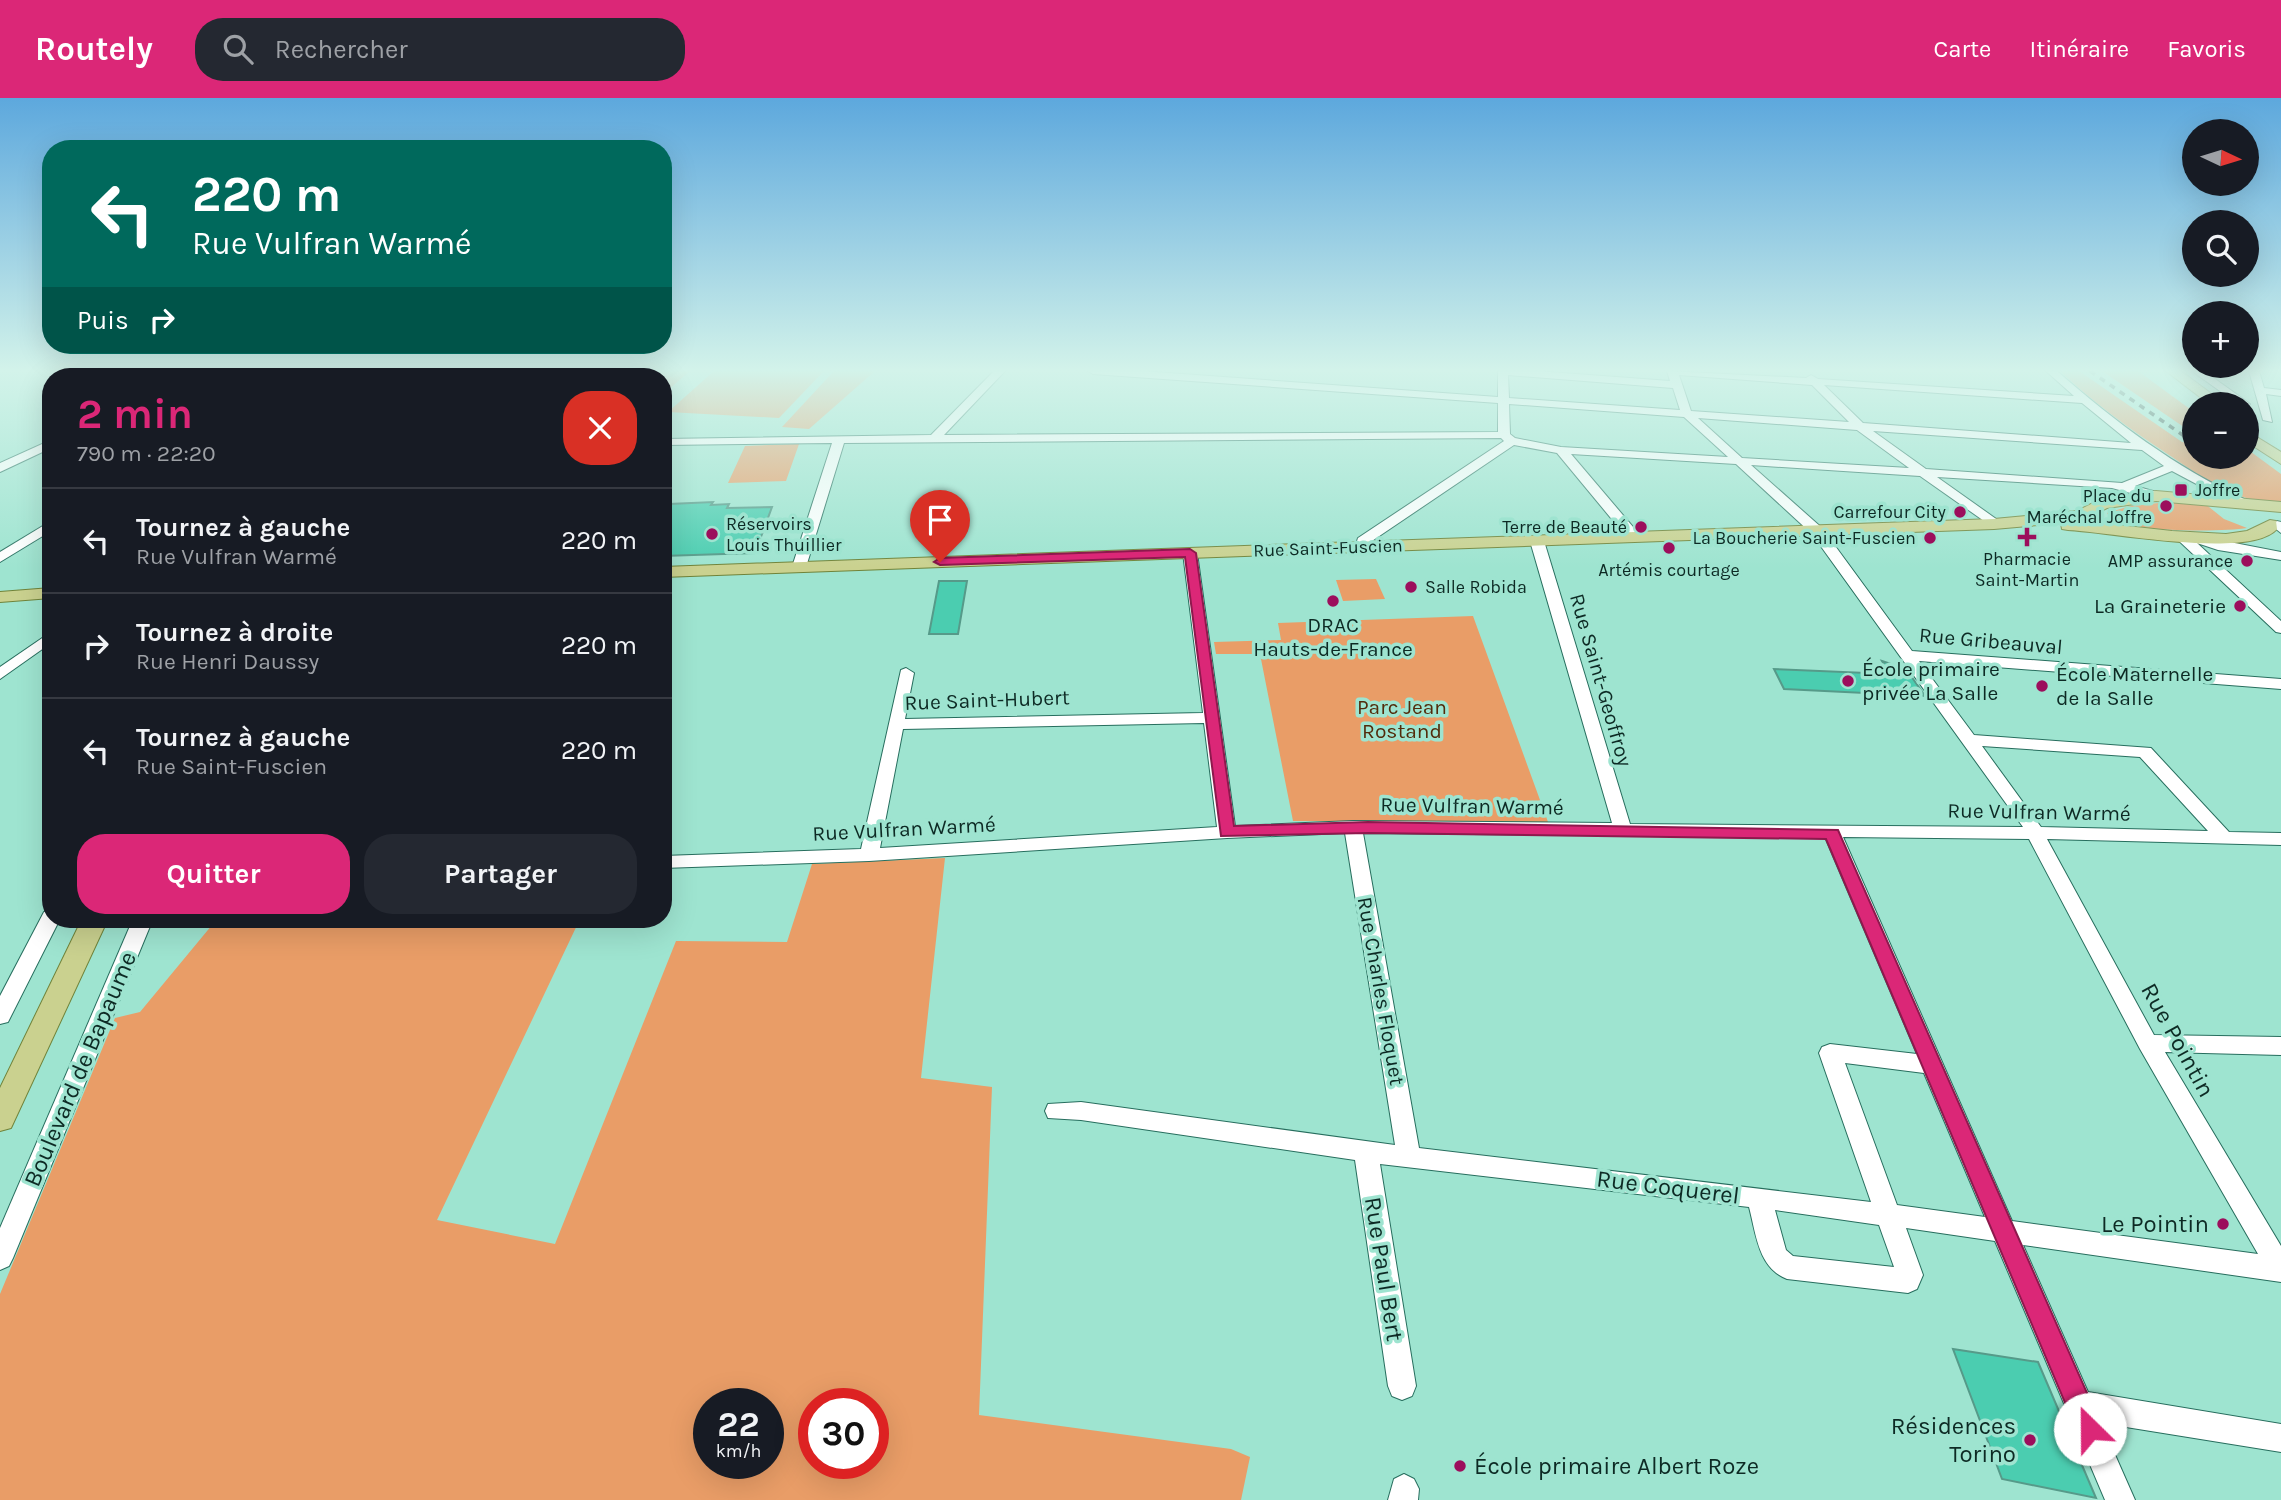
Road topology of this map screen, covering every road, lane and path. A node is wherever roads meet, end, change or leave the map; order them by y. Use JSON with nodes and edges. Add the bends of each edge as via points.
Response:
{"nodes":[{"id":1,"x":1712,"y":436,"type":"edge"},
{"id":2,"x":1873,"y":436,"type":"edge"},
{"id":3,"x":2001,"y":436,"type":"edge"},
{"id":4,"x":2130,"y":436,"type":"edge"},
{"id":5,"x":2265,"y":436,"type":"edge"},
{"id":6,"x":935,"y":438,"type":"joint"},
{"id":7,"x":1507,"y":438,"type":"junction"},
{"id":8,"x":839,"y":440,"type":"junction"},
{"id":9,"x":672,"y":442,"type":"edge"},
{"id":10,"x":2259,"y":443,"type":"edge"},
{"id":11,"x":42,"y":447,"type":"edge"},
{"id":12,"x":2144,"y":447,"type":"junction"},
{"id":13,"x":2281,"y":448,"type":"edge"},
{"id":14,"x":1561,"y":450,"type":"junction"},
{"id":15,"x":2281,"y":459,"type":"edge"},
{"id":16,"x":1738,"y":460,"type":"junction"},
{"id":17,"x":2174,"y":466,"type":"junction"},
{"id":18,"x":0,"y":468,"type":"edge"},
{"id":19,"x":1921,"y":471,"type":"junction"},
{"id":20,"x":2148,"y":476,"type":"junction"},
{"id":21,"x":2125,"y":486,"type":"junction"},
{"id":22,"x":2161,"y":496,"type":"junction"},
{"id":23,"x":2235,"y":502,"type":"junction"},
{"id":24,"x":2258,"y":505,"type":"junction"},
{"id":25,"x":2281,"y":507,"type":"edge"},
{"id":26,"x":2081,"y":518,"type":"junction"},
{"id":27,"x":1994,"y":524,"type":"junction"},
{"id":28,"x":2278,"y":524,"type":"edge"},
{"id":29,"x":2110,"y":526,"type":"joint"},
{"id":30,"x":42,"y":531,"type":"edge"},
{"id":31,"x":1817,"y":531,"type":"junction"},
{"id":32,"x":1634,"y":537,"type":"junction"},
{"id":33,"x":2189,"y":538,"type":"junction"},
{"id":34,"x":1537,"y":541,"type":"junction"},
{"id":35,"x":1362,"y":547,"type":"junction"},
{"id":36,"x":1190,"y":553,"type":"junction"},
{"id":37,"x":2281,"y":556,"type":"edge"},
{"id":38,"x":0,"y":558,"type":"edge"},
{"id":39,"x":799,"y":567,"type":"junction"},
{"id":40,"x":672,"y":572,"type":"edge"},
{"id":41,"x":42,"y":594,"type":"edge"},
{"id":42,"x":0,"y":597,"type":"edge"},
{"id":43,"x":2281,"y":629,"type":"edge"},
{"id":44,"x":42,"y":643,"type":"edge"},
{"id":45,"x":1906,"y":655,"type":"junction"},
{"id":46,"x":906,"y":673,"type":"dead end"},
{"id":47,"x":0,"y":674,"type":"edge"},
{"id":48,"x":2281,"y":684,"type":"edge"},
{"id":49,"x":1212,"y":718,"type":"junction"},
{"id":50,"x":896,"y":724,"type":"junction"},
{"id":51,"x":1969,"y":740,"type":"junction"},
{"id":52,"x":1353,"y":827,"type":"junction"},
{"id":53,"x":1623,"y":831,"type":"junction"},
{"id":54,"x":1227,"y":832,"type":"junction"},
{"id":55,"x":1832,"y":833,"type":"junction"},
{"id":56,"x":2036,"y":833,"type":"junction"},
{"id":57,"x":2224,"y":838,"type":"junction"},
{"id":58,"x":2281,"y":839,"type":"edge"},
{"id":59,"x":869,"y":855,"type":"junction"},
{"id":60,"x":672,"y":862,"type":"edge"},
{"id":61,"x":45,"y":928,"type":"edge"},
{"id":62,"x":91,"y":928,"type":"edge"},
{"id":63,"x":139,"y":928,"type":"edge"},
{"id":64,"x":0,"y":1016,"type":"edge"},
{"id":65,"x":2148,"y":1043,"type":"junction"},
{"id":66,"x":2281,"y":1046,"type":"edge"},
{"id":67,"x":1933,"y":1065,"type":"junction"},
{"id":68,"x":1056,"y":1111,"type":"dead end"},
{"id":69,"x":0,"y":1119,"type":"edge"},
{"id":70,"x":1366,"y":1152,"type":"junction"},
{"id":71,"x":1409,"y":1156,"type":"junction"},
{"id":72,"x":1759,"y":1198,"type":"junction"},
{"id":73,"x":1890,"y":1217,"type":"junction"},
{"id":74,"x":2004,"y":1230,"type":"junction"},
{"id":75,"x":0,"y":1258,"type":"edge"},
{"id":76,"x":2281,"y":1270,"type":"edge"},
{"id":77,"x":1402,"y":1386,"type":"dead end"},
{"id":78,"x":2079,"y":1405,"type":"junction"},
{"id":79,"x":2281,"y":1438,"type":"edge"},
{"id":80,"x":2120,"y":1500,"type":"edge"}],
"edges":[{"from":1,"to":16,"type":"street","name":"Rue Pointin"},
{"from":2,"to":19,"type":"street"},
{"from":3,"to":12,"type":"street"},
{"from":4,"to":12,"type":"street"},
{"from":5,"to":13,"type":"main road"},
{"from":6,"to":7,"type":"street"},
{"from":6,"to":8,"type":"street"},
{"from":7,"to":14,"type":"street"},
{"from":7,"to":35,"type":"street","via":[[1504,448],[1363,541]]},
{"from":8,"to":9,"type":"street"},
{"from":8,"to":39,"type":"street"},
{"from":10,"to":15,"type":"main road"},
{"from":11,"to":18,"type":"street"},
{"from":12,"to":17,"type":"street"},
{"from":14,"to":16,"type":"street"},
{"from":14,"to":32,"type":"street"},
{"from":16,"to":19,"type":"street"},
{"from":16,"to":31,"type":"street","name":"Rue Pointin"},
{"from":17,"to":20,"type":"street"},
{"from":17,"to":23,"type":"street"},
{"from":19,"to":21,"type":"street"},
{"from":19,"to":27,"type":"street"},
{"from":20,"to":21,"type":"street"},
{"from":20,"to":22,"type":"street"},
{"from":21,"to":22,"type":"street"},
{"from":22,"to":23,"type":"main road"},
{"from":22,"to":26,"type":"main road","via":[[2103,504]]},
{"from":23,"to":24,"type":"main road"},
{"from":23,"to":28,"type":"main road","via":[[2223,506],[2233,516]]},
{"from":24,"to":25,"type":"main road"},
{"from":24,"to":28,"type":"main road"},
{"from":26,"to":27,"type":"main road","name":"Rue Saint-Fuscien"},
{"from":26,"to":29,"type":"main road"},
{"from":27,"to":31,"type":"main road","name":"Rue Saint-Fuscien"},
{"from":28,"to":33,"type":"main road","via":[[2256,534]]},
{"from":29,"to":33,"type":"main road"},
{"from":30,"to":38,"type":"street"},
{"from":31,"to":32,"type":"main road","name":"Rue Saint-Fuscien"},
{"from":31,"to":45,"type":"street","name":"Rue Pointin"},
{"from":32,"to":34,"type":"main road","name":"Rue Saint-Fuscien"},
{"from":33,"to":37,"type":"street"},
{"from":33,"to":43,"type":"street"},
{"from":34,"to":35,"type":"main road","name":"Rue Saint-Fuscien"},
{"from":34,"to":53,"type":"street","name":"Rue Saint-Geoffroy"},
{"from":35,"to":36,"type":"main road","name":"Rue Saint-Fuscien"},
{"from":36,"to":39,"type":"main road","name":"Rue Saint-Fuscien"},
{"from":36,"to":49,"type":"street"},
{"from":39,"to":40,"type":"main road","name":"Rue Saint-Fuscien"},
{"from":41,"to":42,"type":"main road"},
{"from":44,"to":47,"type":"street"},
{"from":45,"to":48,"type":"street","name":"Rue Gribeauval"},
{"from":45,"to":51,"type":"street","name":"Rue Pointin"},
{"from":46,"to":50,"type":"street"},
{"from":49,"to":50,"type":"street","name":"Rue Saint-Hubert"},
{"from":49,"to":54,"type":"street"},
{"from":50,"to":59,"type":"street","name":"Rue Saint-Hubert"},
{"from":51,"to":56,"type":"street","name":"Rue Pointin"},
{"from":51,"to":57,"type":"street","via":[[2145,752]]},
{"from":52,"to":53,"type":"street","name":"Rue Vulfran Warmé"},
{"from":52,"to":54,"type":"street","name":"Rue Vulfran Warmé"},
{"from":52,"to":71,"type":"street","name":"Rue Charles Floquet"},
{"from":53,"to":55,"type":"street","name":"Rue Vulfran Warmé"},
{"from":54,"to":59,"type":"street","name":"Rue Vulfran Warmé"},
{"from":55,"to":56,"type":"street","name":"Rue Vulfran Warmé"},
{"from":55,"to":67,"type":"street"},
{"from":56,"to":57,"type":"street","name":"Rue Vulfran Warmé"},
{"from":56,"to":65,"type":"street","name":"Rue Pointin"},
{"from":57,"to":58,"type":"street","name":"Rue Vulfran Warmé"},
{"from":59,"to":60,"type":"street","name":"Rue Vulfran Warmé"},
{"from":61,"to":64,"type":"street"},
{"from":62,"to":69,"type":"main road","name":"Boulevard de Bapaume"},
{"from":63,"to":75,"type":"street","name":"Boulevard de Bapaume"},
{"from":65,"to":66,"type":"street"},
{"from":65,"to":76,"type":"street","name":"Rue Pointin"},
{"from":67,"to":73,"type":"street","via":[[1830,1053]]},
{"from":67,"to":74,"type":"street"},
{"from":68,"to":70,"type":"street","name":"Rue Coquerel"},
{"from":70,"to":71,"type":"street","name":"Rue Coquerel"},
{"from":70,"to":77,"type":"street","name":"Rue Paul Bert"},
{"from":71,"to":72,"type":"street","name":"Rue Coquerel"},
{"from":72,"to":73,"type":"street","name":"Rue Coquerel"},
{"from":72,"to":73,"type":"street","via":[[1775,1256],[1787,1267],[1908,1281],[1910,1275]]},
{"from":73,"to":74,"type":"street","name":"Rue Coquerel"},
{"from":74,"to":76,"type":"street","name":"Rue Coquerel"},
{"from":74,"to":78,"type":"street"},
{"from":78,"to":79,"type":"street"},
{"from":78,"to":80,"type":"street"}]}
